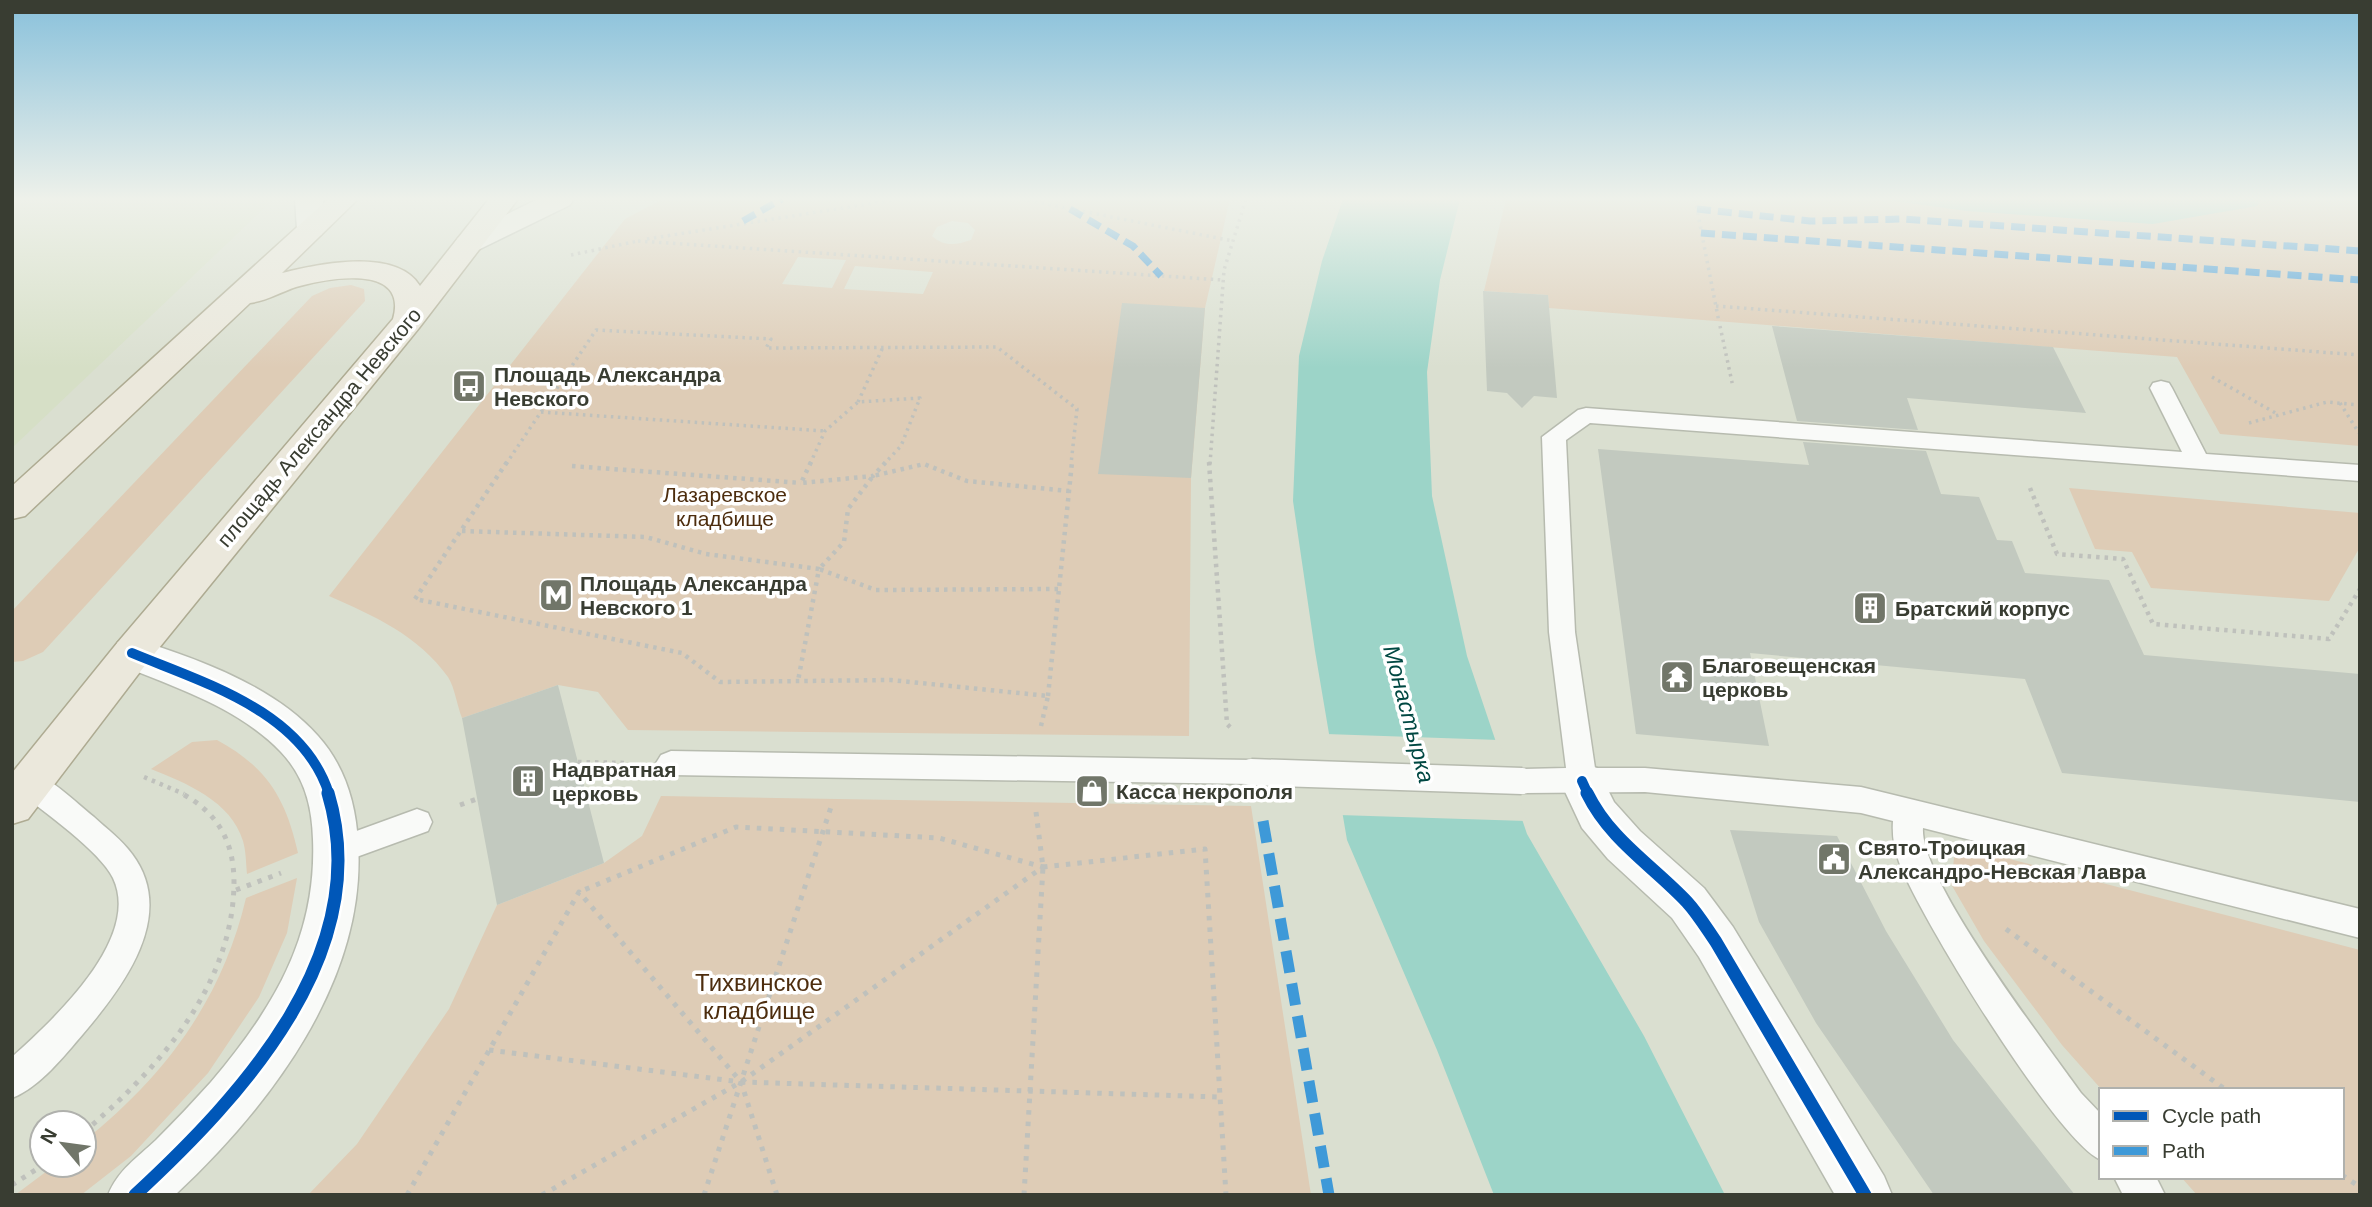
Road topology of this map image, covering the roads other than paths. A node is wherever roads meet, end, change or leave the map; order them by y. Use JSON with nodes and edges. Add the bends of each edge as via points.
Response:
{"nodes":[{"id":1,"x":283,"y":255,"type":"edge"},
{"id":2,"x":459,"y":255,"type":"edge"},
{"id":3,"x":226,"y":308,"type":"junction"},
{"id":4,"x":408,"y":321,"type":"junction"},
{"id":5,"x":2161,"y":388,"type":"dead end"},
{"id":6,"x":1742,"y":425,"type":"joint"},
{"id":7,"x":2198,"y":461,"type":"junction"},
{"id":8,"x":2360,"y":473,"type":"edge"},
{"id":9,"x":12,"y":507,"type":"edge"},
{"id":10,"x":132,"y":653,"type":"junction"},
{"id":11,"x":671,"y":763,"type":"road end"},
{"id":12,"x":1247,"y":772,"type":"joint"},
{"id":13,"x":1582,"y":781,"type":"junction"},
{"id":14,"x":20,"y":795,"type":"edge"},
{"id":15,"x":1909,"y":813,"type":"junction"},
{"id":16,"x":416,"y":822,"type":"dead end"},
{"id":17,"x":340,"y":850,"type":"junction"},
{"id":18,"x":2360,"y":924,"type":"edge"},
{"id":19,"x":12,"y":1082,"type":"edge"},
{"id":20,"x":2099,"y":1140,"type":"edge"},
{"id":21,"x":2134,"y":1179,"type":"edge"},
{"id":22,"x":135,"y":1195,"type":"edge"},
{"id":23,"x":1865,"y":1195,"type":"edge"},
{"id":24,"x":2147,"y":1195,"type":"edge"}],
"edges":[{"from":1,"to":3,"type":"main road"},
{"from":2,"to":4,"type":"main road","name":"площадь Александра Невского"},
{"from":3,"to":4,"type":"main road","via":[[280,281],[359,270],[390,277],[408,291],[412,301]]},
{"from":3,"to":9,"type":"main road"},
{"from":4,"to":10,"type":"main road","name":"площадь Александра Невского"},
{"from":5,"to":7,"type":"lane"},
{"from":6,"to":7,"type":"lane"},
{"from":6,"to":13,"type":"lane","via":[[1586,415],[1554,437],[1562,632]]},
{"from":7,"to":8,"type":"lane"},
{"from":10,"to":14,"type":"main road","name":"площадь Александра Невского"},
{"from":10,"to":17,"type":"street","via":[[216,688],[294,737],[328,785]]},
{"from":11,"to":12,"type":"lane"},
{"from":12,"to":13,"type":"lane","bridge":true},
{"from":13,"to":15,"type":"lane","via":[[1645,780],[1861,800]]},
{"from":13,"to":23,"type":"street","via":[[1598,815],[1688,903],[1716,942]]},
{"from":14,"to":19,"type":"lane","via":[[93,836],[127,871],[136,914],[115,966],[60,1038]]},
{"from":15,"to":18,"type":"lane"},
{"from":15,"to":20,"type":"lane","via":[[1907,836],[1915,863],[1963,953],[2069,1105]]},
{"from":16,"to":17,"type":"lane"},
{"from":17,"to":22,"type":"street","via":[[332,918],[318,962],[286,1022],[251,1073],[203,1129]]},
{"from":21,"to":24,"type":"lane"}]}
